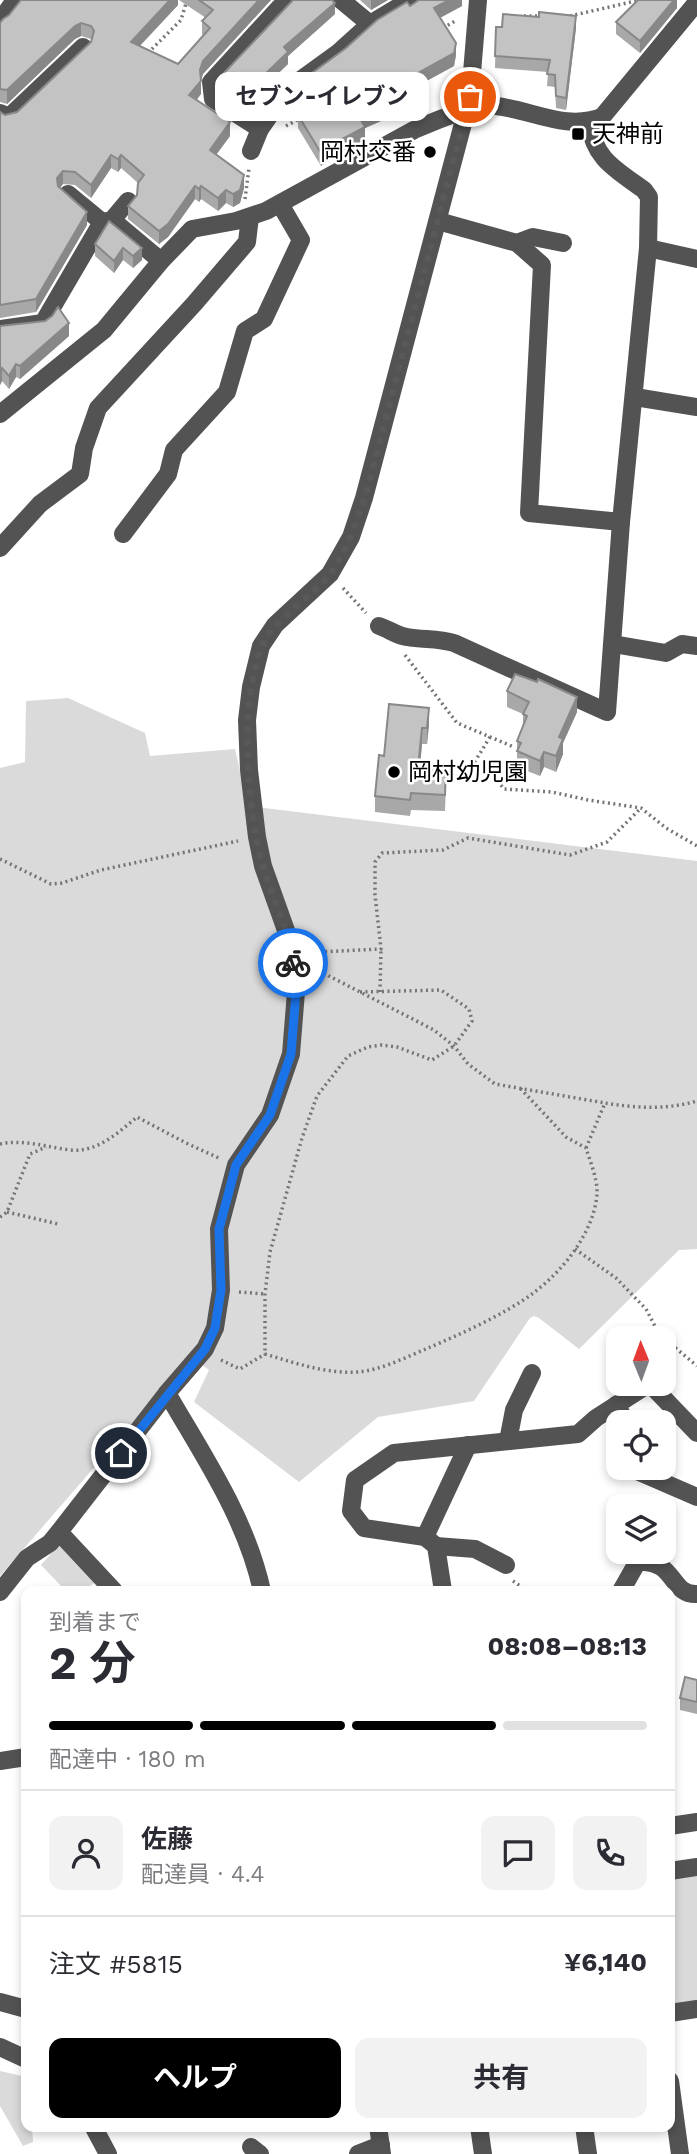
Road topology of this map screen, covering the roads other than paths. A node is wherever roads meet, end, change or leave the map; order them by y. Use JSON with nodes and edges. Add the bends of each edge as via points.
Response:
{"nodes":[{"id":1,"x":15,"y":0,"type":"edge"},
{"id":2,"x":289,"y":0,"type":"edge"},
{"id":3,"x":341,"y":0,"type":"edge"},
{"id":4,"x":410,"y":0,"type":"edge"},
{"id":5,"x":697,"y":2,"type":"edge"},
{"id":6,"x":477,"y":8,"type":"edge"},
{"id":7,"x":0,"y":20,"type":"edge"},
{"id":8,"x":370,"y":24,"type":"junction"},
{"id":9,"x":83,"y":47,"type":"edge"},
{"id":10,"x":466,"y":112,"type":"junction"},
{"id":11,"x":0,"y":113,"type":"edge"},
{"id":12,"x":589,"y":122,"type":"junction"},
{"id":13,"x":269,"y":130,"type":"junction"},
{"id":14,"x":251,"y":151,"type":"road end"},
{"id":15,"x":68,"y":194,"type":"edge"},
{"id":16,"x":128,"y":201,"type":"edge"},
{"id":17,"x":280,"y":204,"type":"junction"},
{"id":18,"x":250,"y":217,"type":"junction"},
{"id":19,"x":107,"y":221,"type":"junction"},
{"id":20,"x":438,"y":221,"type":"junction"},
{"id":21,"x":517,"y":243,"type":"junction"},
{"id":22,"x":564,"y":243,"type":"dead end"},
{"id":23,"x":648,"y":248,"type":"junction"},
{"id":24,"x":697,"y":259,"type":"edge"},
{"id":25,"x":161,"y":261,"type":"junction"},
{"id":26,"x":0,"y":329,"type":"edge"},
{"id":27,"x":635,"y":397,"type":"junction"},
{"id":28,"x":697,"y":407,"type":"edge"},
{"id":29,"x":0,"y":414,"type":"edge"},
{"id":30,"x":621,"y":523,"type":"junction"},
{"id":31,"x":123,"y":534,"type":"dead end"},
{"id":32,"x":0,"y":548,"type":"edge"},
{"id":33,"x":379,"y":626,"type":"road end"},
{"id":34,"x":613,"y":644,"type":"junction"},
{"id":35,"x":697,"y":646,"type":"edge"},
{"id":36,"x":532,"y":1373,"type":"dead end"},
{"id":37,"x":167,"y":1393,"type":"junction"},
{"id":38,"x":631,"y":1396,"type":"edge"},
{"id":39,"x":662,"y":1396,"type":"edge"},
{"id":40,"x":616,"y":1405,"type":"junction"},
{"id":41,"x":619,"y":1410,"type":"edge"},
{"id":42,"x":697,"y":1433,"type":"edge"},
{"id":43,"x":509,"y":1441,"type":"junction"},
{"id":44,"x":468,"y":1445,"type":"junction"},
{"id":45,"x":658,"y":1480,"type":"edge"},
{"id":46,"x":697,"y":1497,"type":"edge"},
{"id":47,"x":59,"y":1532,"type":"junction"},
{"id":48,"x":430,"y":1542,"type":"junction"},
{"id":49,"x":506,"y":1565,"type":"road end"},
{"id":50,"x":109,"y":1586,"type":"edge"},
{"id":51,"x":261,"y":1586,"type":"edge"},
{"id":52,"x":442,"y":1586,"type":"edge"},
{"id":53,"x":624,"y":1586,"type":"edge"},
{"id":54,"x":0,"y":1592,"type":"edge"},
{"id":55,"x":697,"y":1594,"type":"edge"},
{"id":56,"x":21,"y":1758,"type":"edge"},
{"id":57,"x":0,"y":1760,"type":"edge"},
{"id":58,"x":697,"y":1822,"type":"edge"},
{"id":59,"x":675,"y":1825,"type":"edge"},
{"id":60,"x":697,"y":1867,"type":"edge"},
{"id":61,"x":675,"y":1870,"type":"edge"},
{"id":62,"x":0,"y":2002,"type":"edge"},
{"id":63,"x":21,"y":2008,"type":"edge"},
{"id":64,"x":697,"y":2008,"type":"edge"},
{"id":65,"x":675,"y":2012,"type":"edge"},
{"id":66,"x":0,"y":2047,"type":"edge"},
{"id":67,"x":21,"y":2057,"type":"edge"},
{"id":68,"x":675,"y":2118,"type":"edge"},
{"id":69,"x":96,"y":2132,"type":"edge"},
{"id":70,"x":379,"y":2132,"type":"edge"},
{"id":71,"x":480,"y":2132,"type":"edge"},
{"id":72,"x":585,"y":2132,"type":"edge"},
{"id":73,"x":381,"y":2150,"type":"edge"},
{"id":74,"x":108,"y":2154,"type":"edge"},
{"id":75,"x":358,"y":2154,"type":"edge"},
{"id":76,"x":483,"y":2154,"type":"edge"},
{"id":77,"x":588,"y":2154,"type":"edge"},
{"id":78,"x":680,"y":2154,"type":"edge"}],
"edges":[{"from":1,"to":7,"type":"street"},
{"from":2,"to":13,"type":"street","via":[[211,82],[214,99]]},
{"from":3,"to":8,"type":"street"},
{"from":4,"to":8,"type":"street"},
{"from":5,"to":12,"type":"street","via":[[602,117]]},
{"from":6,"to":10,"type":"street"},
{"from":8,"to":13,"type":"street","via":[[288,89]]},
{"from":9,"to":11,"type":"street","via":[[9,117]]},
{"from":10,"to":12,"type":"street","via":[[495,106],[559,121]]},
{"from":10,"to":17,"type":"street","via":[[414,130]]},
{"from":10,"to":20,"type":"street"},
{"from":12,"to":23,"type":"street","via":[[598,152],[649,197]]},
{"from":13,"to":14,"type":"street"},
{"from":15,"to":19,"type":"street"},
{"from":16,"to":19,"type":"street"},
{"from":17,"to":18,"type":"street"},
{"from":17,"to":31,"type":"street","via":[[301,240],[264,319],[245,331],[227,392],[174,450],[168,474]]},
{"from":18,"to":25,"type":"street","via":[[192,229]]},
{"from":18,"to":32,"type":"street","via":[[247,242],[98,408],[79,474],[40,504]]},
{"from":19,"to":25,"type":"street"},
{"from":19,"to":26,"type":"street","via":[[43,323]]},
{"from":20,"to":21,"type":"street"},
{"from":20,"to":37,"type":"street","via":[[351,537],[330,574],[275,625],[261,646],[251,687],[247,720],[257,837],[288,936],[296,992],[291,1054],[270,1115],[236,1165],[219,1229],[221,1290],[215,1328],[205,1349]]},
{"from":21,"to":22,"type":"street","via":[[533,237]]},
{"from":21,"to":30,"type":"street","via":[[542,265],[529,513]]},
{"from":23,"to":24,"type":"street"},
{"from":23,"to":27,"type":"street"},
{"from":25,"to":29,"type":"street","via":[[104,330]]},
{"from":27,"to":28,"type":"street"},
{"from":27,"to":30,"type":"street"},
{"from":30,"to":34,"type":"street"},
{"from":33,"to":34,"type":"street","via":[[404,637],[454,643],[607,712]]},
{"from":34,"to":35,"type":"street","via":[[666,653],[681,644]]},
{"from":36,"to":43,"type":"street","via":[[514,1410]]},
{"from":37,"to":47,"type":"street"},
{"from":37,"to":51,"type":"street","via":[[234,1508]]},
{"from":38,"to":40,"type":"street"},
{"from":39,"to":42,"type":"street"},
{"from":40,"to":41,"type":"street"},
{"from":40,"to":43,"type":"street","via":[[578,1434]]},
{"from":43,"to":44,"type":"street"},
{"from":44,"to":48,"type":"street"},
{"from":44,"to":48,"type":"street","via":[[394,1453],[355,1480],[351,1511],[364,1528]]},
{"from":45,"to":46,"type":"street"},
{"from":47,"to":50,"type":"street"},
{"from":47,"to":54,"type":"street","via":[[27,1558]]},
{"from":48,"to":49,"type":"street","via":[[475,1549]]},
{"from":48,"to":52,"type":"street"},
{"from":53,"to":55,"type":"street","via":[[638,1561],[649,1562],[662,1567],[681,1590]]},
{"from":56,"to":57,"type":"street"},
{"from":58,"to":59,"type":"street"},
{"from":60,"to":61,"type":"street"},
{"from":62,"to":63,"type":"street"},
{"from":64,"to":65,"type":"street"},
{"from":66,"to":67,"type":"street"},
{"from":68,"to":78,"type":"street"},
{"from":69,"to":74,"type":"street"},
{"from":70,"to":73,"type":"street"},
{"from":71,"to":76,"type":"street"},
{"from":72,"to":77,"type":"street"},
{"from":73,"to":75,"type":"street"}]}
